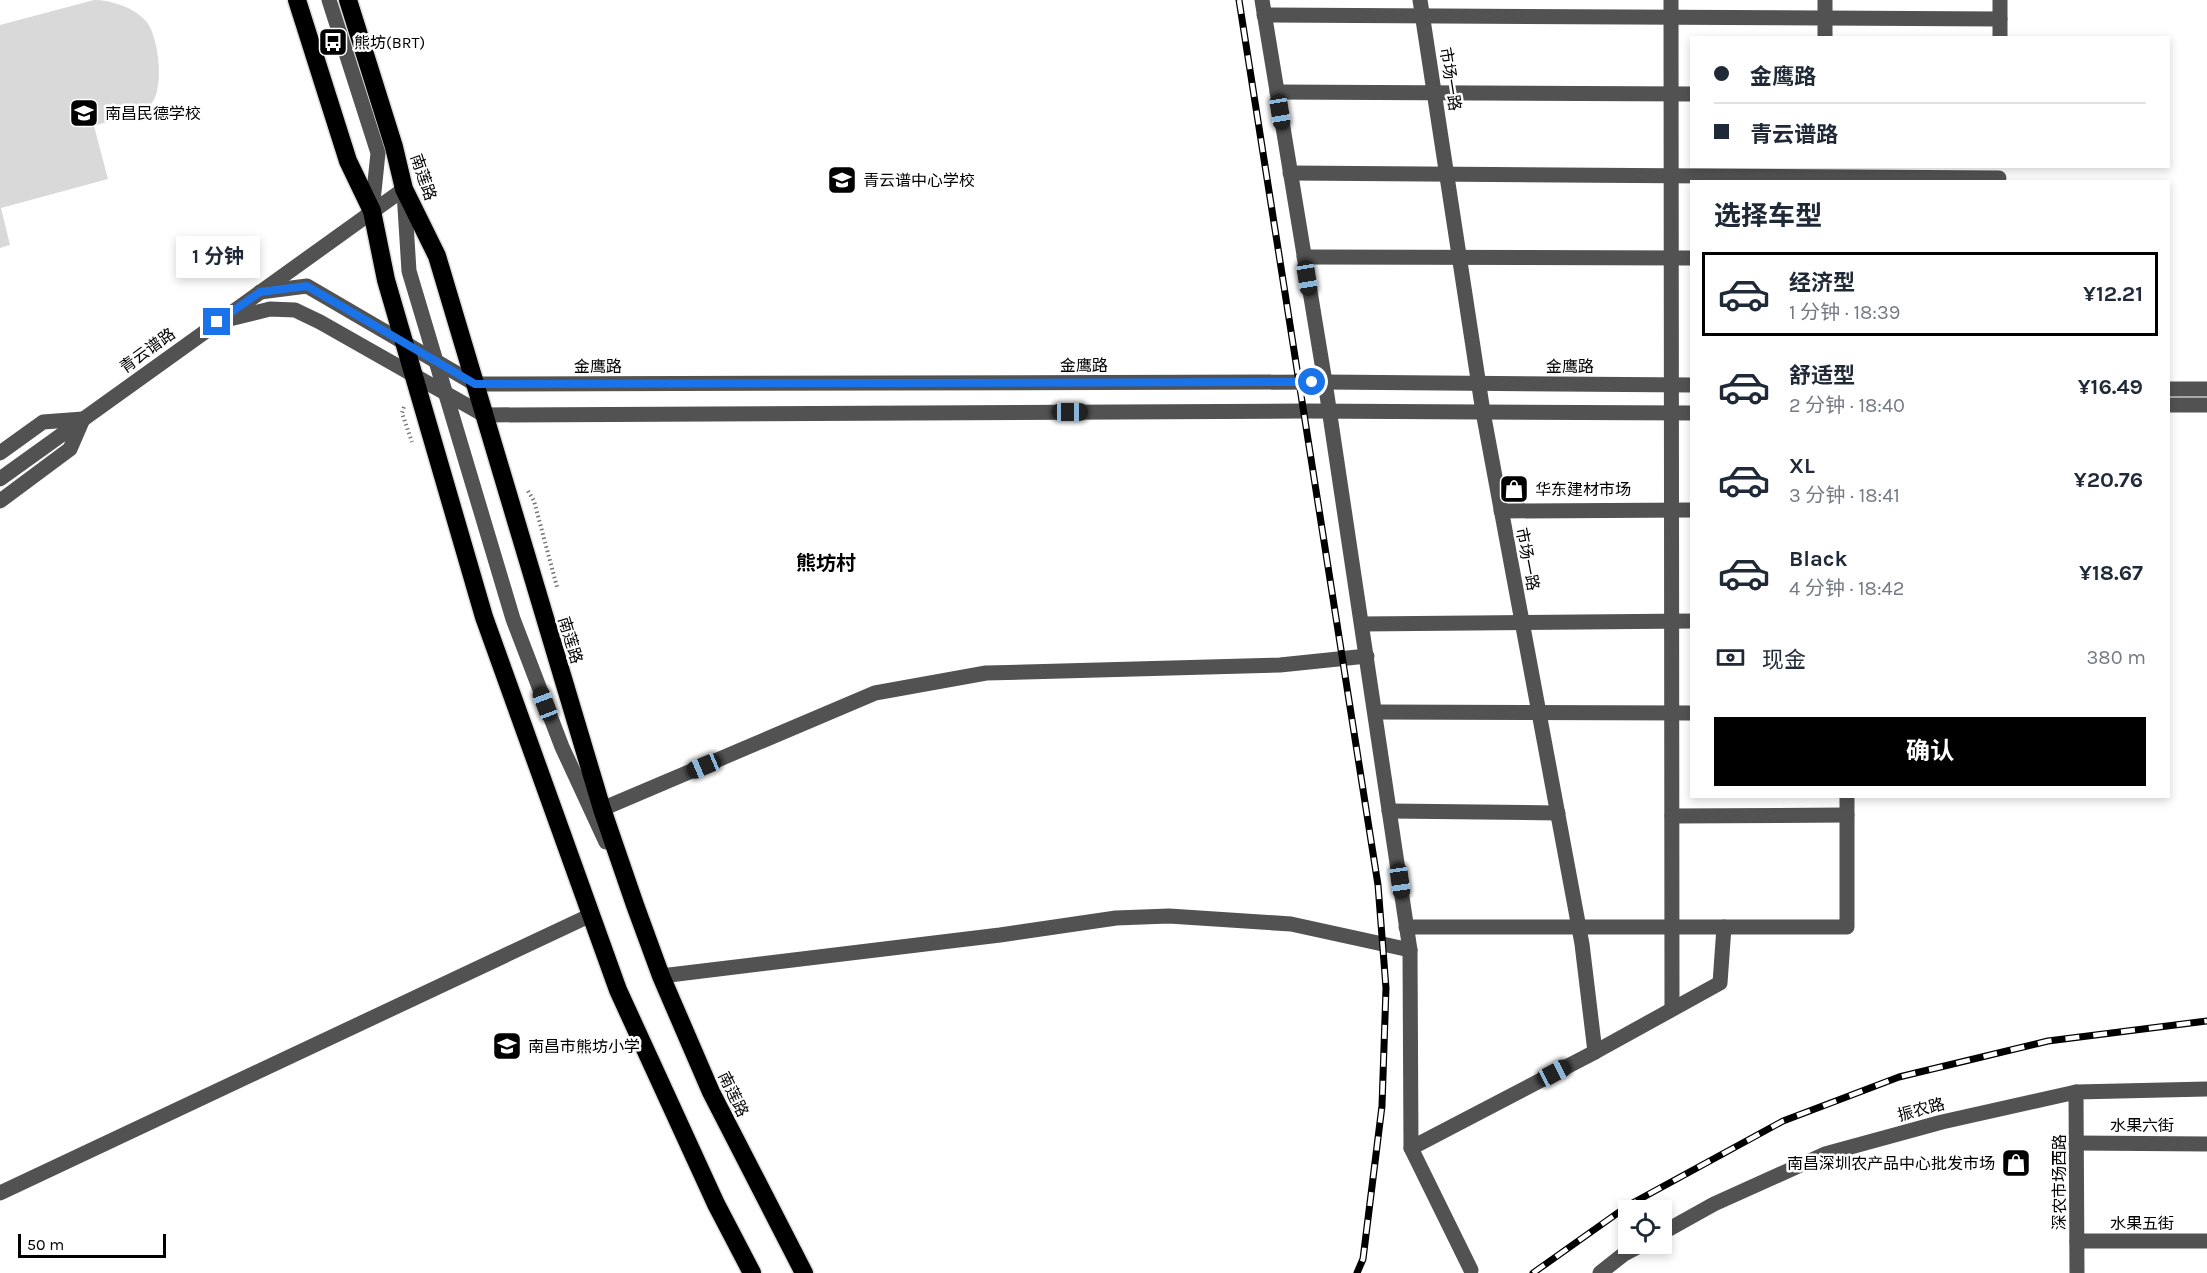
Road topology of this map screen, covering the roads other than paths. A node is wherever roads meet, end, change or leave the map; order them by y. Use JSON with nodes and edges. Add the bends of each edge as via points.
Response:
{"nodes":[{"id":1,"x":297,"y":0,"type":"edge"},
{"id":2,"x":329,"y":0,"type":"edge"},
{"id":3,"x":348,"y":0,"type":"edge"},
{"id":4,"x":1420,"y":0,"type":"edge"},
{"id":5,"x":1671,"y":0,"type":"edge"},
{"id":6,"x":1826,"y":0,"type":"edge"},
{"id":7,"x":2000,"y":0,"type":"edge"},
{"id":8,"x":1263,"y":8,"type":"edge"},
{"id":9,"x":1423,"y":16,"type":"junction"},
{"id":10,"x":1671,"y":17,"type":"junction"},
{"id":11,"x":1826,"y":18,"type":"junction"},
{"id":12,"x":2000,"y":19,"type":"junction"},
{"id":13,"x":1825,"y":36,"type":"edge"},
{"id":14,"x":2000,"y":36,"type":"edge"},
{"id":15,"x":1277,"y":92,"type":"junction"},
{"id":16,"x":1435,"y":92,"type":"junction"},
{"id":17,"x":1671,"y":94,"type":"junction"},
{"id":18,"x":1690,"y":94,"type":"edge"},
{"id":19,"x":1290,"y":173,"type":"junction"},
{"id":20,"x":1447,"y":174,"type":"junction"},
{"id":21,"x":1825,"y":175,"type":"edge"},
{"id":22,"x":1999,"y":175,"type":"edge"},
{"id":23,"x":1671,"y":176,"type":"junction"},
{"id":24,"x":404,"y":189,"type":"junction"},
{"id":25,"x":372,"y":211,"type":"junction"},
{"id":26,"x":1304,"y":257,"type":"junction"},
{"id":27,"x":1460,"y":258,"type":"junction"},
{"id":28,"x":1672,"y":258,"type":"junction"},
{"id":29,"x":1690,"y":258,"type":"edge"},
{"id":30,"x":260,"y":292,"type":"junction"},
{"id":31,"x":217,"y":322,"type":"junction"},
{"id":32,"x":404,"y":343,"type":"junction"},
{"id":33,"x":434,"y":360,"type":"junction"},
{"id":34,"x":413,"y":374,"type":"junction"},
{"id":35,"x":1325,"y":382,"type":"junction"},
{"id":36,"x":475,"y":384,"type":"junction"},
{"id":37,"x":1479,"y":384,"type":"junction"},
{"id":38,"x":1672,"y":385,"type":"junction"},
{"id":39,"x":1690,"y":385,"type":"edge"},
{"id":40,"x":2170,"y":389,"type":"edge"},
{"id":41,"x":2207,"y":389,"type":"edge"},
{"id":42,"x":444,"y":392,"type":"junction"},
{"id":43,"x":2170,"y":405,"type":"edge"},
{"id":44,"x":2207,"y":405,"type":"edge"},
{"id":45,"x":1328,"y":411,"type":"junction"},
{"id":46,"x":1483,"y":412,"type":"junction"},
{"id":47,"x":1690,"y":413,"type":"edge"},
{"id":48,"x":1672,"y":414,"type":"junction"},
{"id":49,"x":484,"y":415,"type":"junction"},
{"id":50,"x":83,"y":418,"type":"junction"},
{"id":51,"x":0,"y":453,"type":"edge"},
{"id":52,"x":0,"y":479,"type":"edge"},
{"id":53,"x":0,"y":501,"type":"edge"},
{"id":54,"x":1672,"y":510,"type":"junction"},
{"id":55,"x":1690,"y":510,"type":"edge"},
{"id":56,"x":1501,"y":511,"type":"junction"},
{"id":57,"x":1690,"y":621,"type":"edge"},
{"id":58,"x":1672,"y":622,"type":"junction"},
{"id":59,"x":1522,"y":623,"type":"junction"},
{"id":60,"x":1362,"y":624,"type":"junction"},
{"id":61,"x":1367,"y":656,"type":"junction"},
{"id":62,"x":1375,"y":712,"type":"junction"},
{"id":63,"x":1539,"y":712,"type":"junction"},
{"id":64,"x":1672,"y":712,"type":"junction"},
{"id":65,"x":1690,"y":712,"type":"edge"},
{"id":66,"x":1847,"y":798,"type":"edge"},
{"id":67,"x":602,"y":809,"type":"junction"},
{"id":68,"x":1389,"y":811,"type":"junction"},
{"id":69,"x":1558,"y":813,"type":"junction"},
{"id":70,"x":1847,"y":815,"type":"junction"},
{"id":71,"x":1672,"y":816,"type":"junction"},
{"id":72,"x":635,"y":905,"type":"junction"},
{"id":73,"x":591,"y":915,"type":"junction"},
{"id":74,"x":1406,"y":927,"type":"junction"},
{"id":75,"x":1579,"y":927,"type":"junction"},
{"id":76,"x":1672,"y":927,"type":"junction"},
{"id":77,"x":1724,"y":927,"type":"junction"},
{"id":78,"x":1410,"y":950,"type":"junction"},
{"id":79,"x":661,"y":976,"type":"junction"},
{"id":80,"x":1672,"y":1008,"type":"junction"},
{"id":81,"x":1594,"y":1052,"type":"junction"},
{"id":82,"x":2207,"y":1089,"type":"edge"},
{"id":83,"x":2076,"y":1092,"type":"junction"},
{"id":84,"x":2076,"y":1143,"type":"junction"},
{"id":85,"x":2207,"y":1144,"type":"edge"},
{"id":86,"x":1411,"y":1148,"type":"junction"},
{"id":87,"x":0,"y":1193,"type":"edge"},
{"id":88,"x":1672,"y":1227,"type":"edge"},
{"id":89,"x":2207,"y":1240,"type":"edge"},
{"id":90,"x":2077,"y":1241,"type":"junction"},
{"id":91,"x":1624,"y":1254,"type":"edge"},
{"id":92,"x":1471,"y":1270,"type":"dead end"},
{"id":93,"x":752,"y":1273,"type":"edge"},
{"id":94,"x":804,"y":1273,"type":"edge"},
{"id":95,"x":1600,"y":1273,"type":"edge"},
{"id":96,"x":2077,"y":1273,"type":"edge"}],
"edges":[{"from":1,"to":25,"type":"highway","via":[[348,161]]},
{"from":2,"to":25,"type":"street","via":[[378,153]]},
{"from":3,"to":24,"type":"highway","name":"南莲路"},
{"from":4,"to":9,"type":"street","name":"市场一路"},
{"from":5,"to":10,"type":"street"},
{"from":6,"to":11,"type":"street"},
{"from":7,"to":12,"type":"street"},
{"from":8,"to":9,"type":"street"},
{"from":8,"to":15,"type":"street"},
{"from":9,"to":10,"type":"street"},
{"from":9,"to":16,"type":"street","name":"市场一路"},
{"from":10,"to":11,"type":"street"},
{"from":10,"to":17,"type":"street"},
{"from":11,"to":12,"type":"street"},
{"from":11,"to":13,"type":"street"},
{"from":12,"to":14,"type":"street"},
{"from":15,"to":16,"type":"street"},
{"from":15,"to":19,"type":"street"},
{"from":16,"to":17,"type":"street"},
{"from":16,"to":20,"type":"street","name":"市场一路"},
{"from":17,"to":18,"type":"street"},
{"from":17,"to":23,"type":"street"},
{"from":19,"to":20,"type":"street"},
{"from":19,"to":26,"type":"street"},
{"from":20,"to":23,"type":"street"},
{"from":20,"to":27,"type":"street","name":"市场一路"},
{"from":21,"to":22,"type":"street"},
{"from":21,"to":23,"type":"street"},
{"from":23,"to":28,"type":"street"},
{"from":24,"to":25,"type":"street","name":"青云谱路"},
{"from":24,"to":33,"type":"street","via":[[409,271]]},
{"from":24,"to":36,"type":"highway","name":"南莲路","via":[[437,256]]},
{"from":25,"to":30,"type":"street","name":"青云谱路"},
{"from":25,"to":32,"type":"highway"},
{"from":26,"to":27,"type":"street"},
{"from":26,"to":35,"type":"street"},
{"from":27,"to":28,"type":"street"},
{"from":27,"to":37,"type":"street","name":"市场一路"},
{"from":28,"to":29,"type":"street"},
{"from":28,"to":38,"type":"street"},
{"from":30,"to":31,"type":"street","name":"青云谱路"},
{"from":30,"to":32,"type":"street","via":[[307,286]]},
{"from":31,"to":34,"type":"street","via":[[270,309],[295,310]]},
{"from":31,"to":50,"type":"street","name":"青云谱路"},
{"from":32,"to":33,"type":"street"},
{"from":32,"to":34,"type":"highway"},
{"from":33,"to":36,"type":"street"},
{"from":33,"to":42,"type":"street"},
{"from":34,"to":42,"type":"street"},
{"from":34,"to":73,"type":"highway","via":[[484,617]]},
{"from":35,"to":36,"type":"street","name":"金鹰路"},
{"from":35,"to":37,"type":"street","name":"金鹰路"},
{"from":35,"to":45,"type":"street"},
{"from":36,"to":49,"type":"highway","name":"南莲路"},
{"from":37,"to":38,"type":"street","name":"金鹰路"},
{"from":37,"to":46,"type":"street","name":"市场一路"},
{"from":38,"to":39,"type":"street","name":"金鹰路"},
{"from":38,"to":48,"type":"street"},
{"from":40,"to":41,"type":"street"},
{"from":42,"to":49,"type":"street"},
{"from":42,"to":72,"type":"street","via":[[513,619],[562,747]]},
{"from":43,"to":44,"type":"street"},
{"from":45,"to":46,"type":"street"},
{"from":45,"to":49,"type":"street"},
{"from":45,"to":60,"type":"street"},
{"from":46,"to":48,"type":"street"},
{"from":46,"to":56,"type":"street","name":"市场一路"},
{"from":47,"to":48,"type":"street"},
{"from":48,"to":54,"type":"street"},
{"from":49,"to":67,"type":"highway","name":"南莲路"},
{"from":50,"to":51,"type":"street","via":[[43,422]]},
{"from":50,"to":52,"type":"street","name":"青云谱路"},
{"from":50,"to":53,"type":"street","via":[[70,448]]},
{"from":54,"to":55,"type":"street"},
{"from":54,"to":56,"type":"street"},
{"from":54,"to":58,"type":"street"},
{"from":56,"to":59,"type":"street","name":"市场一路"},
{"from":57,"to":58,"type":"street"},
{"from":58,"to":59,"type":"street"},
{"from":58,"to":64,"type":"street"},
{"from":59,"to":60,"type":"street"},
{"from":59,"to":63,"type":"street","name":"市场一路"},
{"from":60,"to":61,"type":"street"},
{"from":61,"to":62,"type":"street"},
{"from":61,"to":67,"type":"street","via":[[1280,665],[986,673],[875,693]]},
{"from":62,"to":63,"type":"street"},
{"from":62,"to":68,"type":"street"},
{"from":63,"to":64,"type":"street"},
{"from":63,"to":69,"type":"street","name":"市场一路"},
{"from":64,"to":65,"type":"street"},
{"from":64,"to":71,"type":"street"},
{"from":66,"to":70,"type":"street"},
{"from":67,"to":72,"type":"highway","name":"南莲路"},
{"from":68,"to":69,"type":"street"},
{"from":68,"to":74,"type":"street"},
{"from":69,"to":75,"type":"street","name":"市场一路"},
{"from":70,"to":71,"type":"street"},
{"from":70,"to":77,"type":"street","via":[[1847,927]]},
{"from":71,"to":76,"type":"street"},
{"from":72,"to":79,"type":"highway","name":"南莲路"},
{"from":73,"to":87,"type":"street"},
{"from":73,"to":93,"type":"highway","via":[[618,990],[716,1204]]},
{"from":74,"to":75,"type":"street"},
{"from":74,"to":78,"type":"street"},
{"from":75,"to":76,"type":"street"},
{"from":75,"to":81,"type":"street","name":"市场一路"},
{"from":76,"to":77,"type":"street"},
{"from":76,"to":80,"type":"street"},
{"from":77,"to":80,"type":"street","via":[[1720,983]]},
{"from":78,"to":79,"type":"street","via":[[1291,924],[1169,916],[1116,918]]},
{"from":78,"to":86,"type":"street"},
{"from":79,"to":94,"type":"highway","name":"南莲路","via":[[711,1092]]},
{"from":80,"to":81,"type":"street"},
{"from":81,"to":86,"type":"street"},
{"from":82,"to":83,"type":"street","name":"振农路"},
{"from":83,"to":84,"type":"street","name":"深农市场西路"},
{"from":83,"to":88,"type":"street","name":"振农路","via":[[1942,1122],[1826,1155],[1714,1204]]},
{"from":84,"to":85,"type":"street","name":"水果六街"},
{"from":84,"to":90,"type":"street","name":"深农市场西路"},
{"from":86,"to":92,"type":"street"},
{"from":89,"to":90,"type":"street","name":"水果五街"},
{"from":90,"to":96,"type":"street","name":"深农市场西路"},
{"from":91,"to":95,"type":"street"}]}
